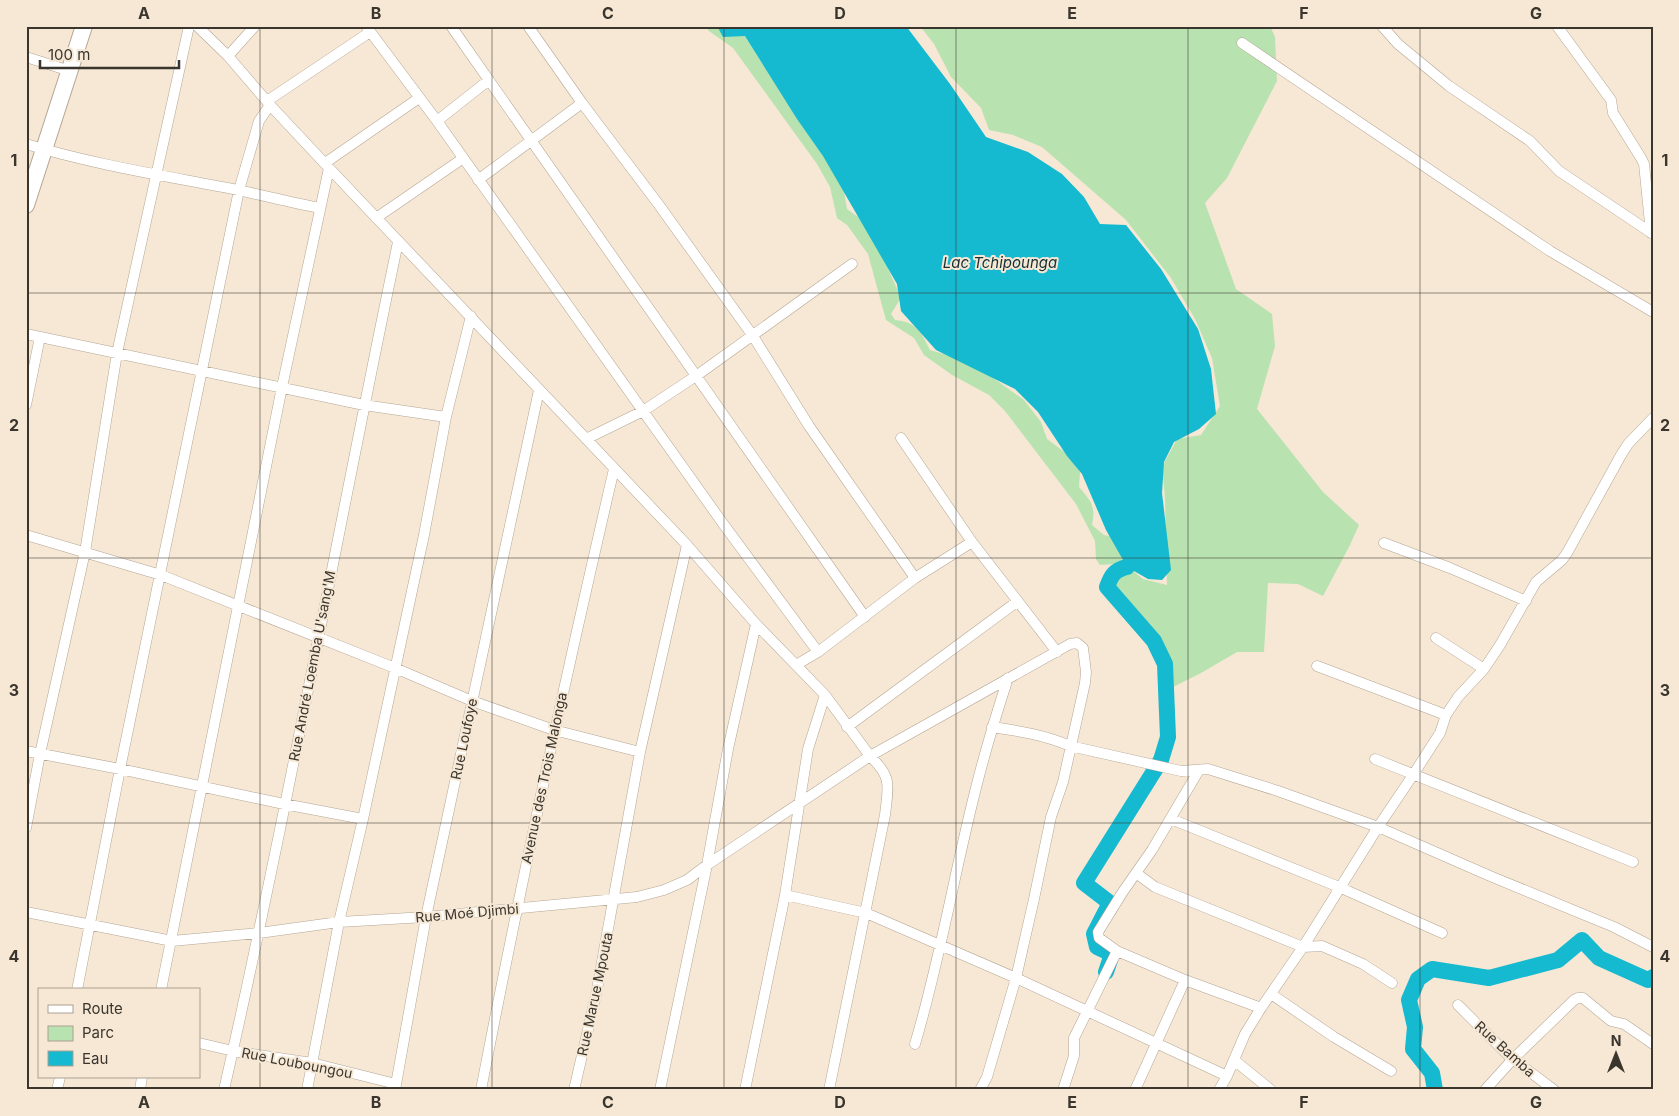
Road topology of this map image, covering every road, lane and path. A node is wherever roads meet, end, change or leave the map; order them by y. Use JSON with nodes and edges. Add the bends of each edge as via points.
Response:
{"nodes":[{"id":1,"x":84,"y":26,"type":"edge"},
{"id":2,"x":189,"y":26,"type":"edge"},
{"id":3,"x":197,"y":26,"type":"edge"},
{"id":4,"x":255,"y":26,"type":"edge"},
{"id":5,"x":451,"y":26,"type":"edge"},
{"id":6,"x":528,"y":26,"type":"edge"},
{"id":7,"x":1382,"y":26,"type":"edge"},
{"id":8,"x":1557,"y":26,"type":"edge"},
{"id":9,"x":368,"y":29,"type":"edge"},
{"id":10,"x":1242,"y":43,"type":"dead end"},
{"id":11,"x":228,"y":56,"type":"junction"},
{"id":12,"x":26,"y":57,"type":"edge"},
{"id":13,"x":70,"y":71,"type":"junction"},
{"id":14,"x":489,"y":80,"type":"junction"},
{"id":15,"x":419,"y":98,"type":"junction"},
{"id":16,"x":269,"y":103,"type":"junction"},
{"id":17,"x":582,"y":103,"type":"junction"},
{"id":18,"x":437,"y":121,"type":"junction"},
{"id":19,"x":530,"y":140,"type":"junction"},
{"id":20,"x":26,"y":144,"type":"edge"},
{"id":21,"x":44,"y":150,"type":"junction"},
{"id":22,"x":462,"y":159,"type":"junction"},
{"id":23,"x":327,"y":166,"type":"junction"},
{"id":24,"x":157,"y":176,"type":"junction"},
{"id":25,"x":478,"y":180,"type":"junction"},
{"id":26,"x":240,"y":190,"type":"junction"},
{"id":27,"x":26,"y":205,"type":"edge"},
{"id":28,"x":320,"y":208,"type":"junction"},
{"id":29,"x":376,"y":218,"type":"junction"},
{"id":30,"x":1652,"y":234,"type":"edge"},
{"id":31,"x":398,"y":242,"type":"junction"},
{"id":32,"x":852,"y":264,"type":"dead end"},
{"id":33,"x":1653,"y":312,"type":"edge"},
{"id":34,"x":470,"y":316,"type":"junction"},
{"id":35,"x":26,"y":334,"type":"edge"},
{"id":36,"x":753,"y":336,"type":"junction"},
{"id":37,"x":40,"y":337,"type":"junction"},
{"id":38,"x":117,"y":353,"type":"junction"},
{"id":39,"x":202,"y":370,"type":"junction"},
{"id":40,"x":696,"y":376,"type":"junction"},
{"id":41,"x":282,"y":387,"type":"junction"},
{"id":42,"x":539,"y":390,"type":"junction"},
{"id":43,"x":26,"y":405,"type":"edge"},
{"id":44,"x":364,"y":405,"type":"junction"},
{"id":45,"x":643,"y":411,"type":"junction"},
{"id":46,"x":446,"y":417,"type":"junction"},
{"id":47,"x":1653,"y":418,"type":"edge"},
{"id":48,"x":902,"y":438,"type":"dead end"},
{"id":49,"x":586,"y":439,"type":"junction"},
{"id":50,"x":614,"y":469,"type":"junction"},
{"id":51,"x":26,"y":535,"type":"edge"},
{"id":52,"x":972,"y":542,"type":"junction"},
{"id":53,"x":1384,"y":543,"type":"dead end"},
{"id":54,"x":687,"y":545,"type":"junction"},
{"id":55,"x":85,"y":552,"type":"junction"},
{"id":56,"x":161,"y":575,"type":"junction"},
{"id":57,"x":916,"y":578,"type":"junction"},
{"id":58,"x":1018,"y":601,"type":"junction"},
{"id":59,"x":1526,"y":601,"type":"junction"},
{"id":60,"x":239,"y":606,"type":"junction"},
{"id":61,"x":865,"y":617,"type":"junction"},
{"id":62,"x":756,"y":624,"type":"junction"},
{"id":63,"x":318,"y":637,"type":"junction"},
{"id":64,"x":1436,"y":638,"type":"dead end"},
{"id":65,"x":818,"y":652,"type":"junction"},
{"id":66,"x":1057,"y":652,"type":"junction"},
{"id":67,"x":796,"y":664,"type":"junction"},
{"id":68,"x":1317,"y":666,"type":"dead end"},
{"id":69,"x":395,"y":668,"type":"junction"},
{"id":70,"x":1484,"y":670,"type":"junction"},
{"id":71,"x":1008,"y":678,"type":"junction"},
{"id":72,"x":825,"y":695,"type":"junction"},
{"id":73,"x":472,"y":701,"type":"junction"},
{"id":74,"x":1446,"y":715,"type":"junction"},
{"id":75,"x":848,"y":727,"type":"junction"},
{"id":76,"x":992,"y":727,"type":"junction"},
{"id":77,"x":554,"y":730,"type":"junction"},
{"id":78,"x":1070,"y":746,"type":"junction"},
{"id":79,"x":26,"y":751,"type":"edge"},
{"id":80,"x":640,"y":752,"type":"junction"},
{"id":81,"x":40,"y":754,"type":"junction"},
{"id":82,"x":870,"y":756,"type":"junction"},
{"id":83,"x":1375,"y":759,"type":"dead end"},
{"id":84,"x":120,"y":769,"type":"junction"},
{"id":85,"x":1199,"y":770,"type":"junction"},
{"id":86,"x":1413,"y":775,"type":"junction"},
{"id":87,"x":202,"y":787,"type":"junction"},
{"id":88,"x":800,"y":803,"type":"junction"},
{"id":89,"x":284,"y":804,"type":"junction"},
{"id":90,"x":363,"y":819,"type":"junction"},
{"id":91,"x":1171,"y":819,"type":"junction"},
{"id":92,"x":1378,"y":827,"type":"junction"},
{"id":93,"x":26,"y":828,"type":"edge"},
{"id":94,"x":1632,"y":862,"type":"dead end"},
{"id":95,"x":707,"y":865,"type":"junction"},
{"id":96,"x":1136,"y":874,"type":"junction"},
{"id":97,"x":1339,"y":887,"type":"junction"},
{"id":98,"x":785,"y":895,"type":"junction"},
{"id":99,"x":614,"y":898,"type":"junction"},
{"id":100,"x":516,"y":909,"type":"junction"},
{"id":101,"x":26,"y":912,"type":"edge"},
{"id":102,"x":866,"y":913,"type":"junction"},
{"id":103,"x":426,"y":918,"type":"junction"},
{"id":104,"x":339,"y":922,"type":"junction"},
{"id":105,"x":91,"y":924,"type":"junction"},
{"id":106,"x":259,"y":933,"type":"junction"},
{"id":107,"x":1442,"y":933,"type":"dead end"},
{"id":108,"x":172,"y":941,"type":"junction"},
{"id":109,"x":940,"y":944,"type":"junction"},
{"id":110,"x":1302,"y":947,"type":"junction"},
{"id":111,"x":1653,"y":947,"type":"edge"},
{"id":112,"x":1117,"y":951,"type":"junction"},
{"id":113,"x":1016,"y":978,"type":"junction"},
{"id":114,"x":1185,"y":980,"type":"junction"},
{"id":115,"x":1392,"y":983,"type":"dead end"},
{"id":116,"x":78,"y":988,"type":"edge"},
{"id":117,"x":161,"y":988,"type":"edge"},
{"id":118,"x":1271,"y":994,"type":"junction"},
{"id":119,"x":1458,"y":1005,"type":"dead end"},
{"id":120,"x":1261,"y":1008,"type":"junction"},
{"id":121,"x":1087,"y":1010,"type":"junction"},
{"id":122,"x":1157,"y":1043,"type":"junction"},
{"id":123,"x":200,"y":1044,"type":"edge"},
{"id":124,"x":915,"y":1044,"type":"dead end"},
{"id":125,"x":1653,"y":1044,"type":"edge"},
{"id":126,"x":233,"y":1051,"type":"junction"},
{"id":127,"x":1513,"y":1059,"type":"junction"},
{"id":128,"x":1234,"y":1060,"type":"junction"},
{"id":129,"x":312,"y":1063,"type":"junction"},
{"id":130,"x":1391,"y":1072,"type":"dead end"},
{"id":131,"x":1227,"y":1076,"type":"junction"},
{"id":132,"x":395,"y":1087,"type":"edge"},
{"id":133,"x":224,"y":1090,"type":"edge"},
{"id":134,"x":307,"y":1090,"type":"edge"},
{"id":135,"x":481,"y":1090,"type":"edge"},
{"id":136,"x":574,"y":1090,"type":"edge"},
{"id":137,"x":660,"y":1090,"type":"edge"},
{"id":138,"x":745,"y":1090,"type":"edge"},
{"id":139,"x":829,"y":1090,"type":"edge"},
{"id":140,"x":980,"y":1090,"type":"edge"},
{"id":141,"x":1062,"y":1090,"type":"edge"},
{"id":142,"x":1136,"y":1090,"type":"edge"},
{"id":143,"x":1219,"y":1090,"type":"edge"},
{"id":144,"x":1271,"y":1090,"type":"edge"},
{"id":145,"x":1485,"y":1090,"type":"edge"},
{"id":146,"x":1554,"y":1090,"type":"edge"}],
"edges":[{"from":1,"to":13,"type":"highway"},
{"from":2,"to":24,"type":"street"},
{"from":3,"to":11,"type":"street"},
{"from":4,"to":11,"type":"street"},
{"from":5,"to":14,"type":"street"},
{"from":6,"to":17,"type":"street"},
{"from":7,"to":30,"type":"street","via":[[1398,44],[1449,86],[1530,141],[1559,171]]},
{"from":8,"to":30,"type":"street","via":[[1611,100],[1613,113],[1644,164]]},
{"from":9,"to":15,"type":"street"},
{"from":9,"to":16,"type":"street"},
{"from":10,"to":33,"type":"street","via":[[1550,251]]},
{"from":11,"to":16,"type":"street"},
{"from":12,"to":13,"type":"street"},
{"from":13,"to":21,"type":"highway"},
{"from":14,"to":18,"type":"street"},
{"from":14,"to":19,"type":"street"},
{"from":15,"to":18,"type":"street"},
{"from":15,"to":23,"type":"street"},
{"from":16,"to":23,"type":"street"},
{"from":16,"to":26,"type":"street","via":[[259,121]]},
{"from":17,"to":19,"type":"street"},
{"from":17,"to":36,"type":"street"},
{"from":18,"to":22,"type":"street"},
{"from":19,"to":25,"type":"street"},
{"from":19,"to":40,"type":"street"},
{"from":20,"to":21,"type":"street"},
{"from":21,"to":24,"type":"street"},
{"from":21,"to":27,"type":"highway"},
{"from":22,"to":25,"type":"street"},
{"from":22,"to":29,"type":"street"},
{"from":23,"to":28,"type":"street"},
{"from":23,"to":29,"type":"street"},
{"from":24,"to":26,"type":"street"},
{"from":24,"to":38,"type":"street"},
{"from":25,"to":45,"type":"street"},
{"from":26,"to":28,"type":"street"},
{"from":26,"to":39,"type":"street"},
{"from":28,"to":41,"type":"street"},
{"from":29,"to":31,"type":"street"},
{"from":31,"to":34,"type":"street"},
{"from":31,"to":44,"type":"street","name":"Rue André Loemba U'sang'M"},
{"from":32,"to":36,"type":"street"},
{"from":34,"to":42,"type":"street"},
{"from":34,"to":46,"type":"street"},
{"from":35,"to":37,"type":"street"},
{"from":36,"to":40,"type":"street"},
{"from":36,"to":57,"type":"street","via":[[809,426]]},
{"from":37,"to":38,"type":"street"},
{"from":37,"to":43,"type":"street"},
{"from":38,"to":39,"type":"street"},
{"from":38,"to":55,"type":"street"},
{"from":39,"to":41,"type":"street"},
{"from":39,"to":56,"type":"street"},
{"from":40,"to":45,"type":"street"},
{"from":40,"to":61,"type":"street"},
{"from":41,"to":44,"type":"street"},
{"from":41,"to":60,"type":"street"},
{"from":42,"to":49,"type":"street"},
{"from":42,"to":73,"type":"street","name":"Rue Loufoye"},
{"from":44,"to":46,"type":"street"},
{"from":44,"to":63,"type":"street","name":"Rue André Loemba U'sang'M"},
{"from":45,"to":49,"type":"street"},
{"from":45,"to":65,"type":"street"},
{"from":46,"to":69,"type":"street"},
{"from":47,"to":59,"type":"street","via":[[1628,444],[1562,560],[1536,582]]},
{"from":48,"to":52,"type":"street"},
{"from":49,"to":50,"type":"street"},
{"from":50,"to":54,"type":"street"},
{"from":50,"to":77,"type":"street","name":"Avenue des Trois Malonga"},
{"from":51,"to":55,"type":"street"},
{"from":52,"to":57,"type":"street"},
{"from":52,"to":58,"type":"street"},
{"from":53,"to":59,"type":"street"},
{"from":54,"to":62,"type":"street"},
{"from":54,"to":80,"type":"street","name":"Rue Marue Mpouta"},
{"from":55,"to":56,"type":"street"},
{"from":55,"to":81,"type":"street"},
{"from":56,"to":60,"type":"street"},
{"from":56,"to":84,"type":"street"},
{"from":57,"to":61,"type":"street"},
{"from":58,"to":66,"type":"street"},
{"from":58,"to":75,"type":"street"},
{"from":59,"to":70,"type":"street"},
{"from":60,"to":63,"type":"street"},
{"from":60,"to":87,"type":"street"},
{"from":61,"to":65,"type":"street"},
{"from":62,"to":67,"type":"street"},
{"from":62,"to":95,"type":"street","via":[[728,749]]},
{"from":63,"to":69,"type":"street"},
{"from":63,"to":89,"type":"street","name":"Rue André Loemba U'sang'M"},
{"from":64,"to":70,"type":"street"},
{"from":65,"to":67,"type":"street"},
{"from":66,"to":71,"type":"street","name":"Rue Moé Djimbi"},
{"from":66,"to":78,"type":"street","name":"Rue Moé Djimbi","via":[[1076,643],[1084,655],[1085,683]]},
{"from":67,"to":72,"type":"street"},
{"from":68,"to":74,"type":"street"},
{"from":69,"to":73,"type":"street"},
{"from":69,"to":90,"type":"street"},
{"from":70,"to":74,"type":"street"},
{"from":71,"to":76,"type":"street"},
{"from":71,"to":82,"type":"street","name":"Rue Moé Djimbi"},
{"from":72,"to":75,"type":"street"},
{"from":72,"to":88,"type":"street","via":[[808,749]]},
{"from":73,"to":77,"type":"street"},
{"from":73,"to":103,"type":"street","name":"Rue Loufoye"},
{"from":74,"to":86,"type":"street","via":[[1440,733]]},
{"from":75,"to":82,"type":"street"},
{"from":76,"to":78,"type":"street","via":[[1026,732]]},
{"from":76,"to":109,"type":"street"},
{"from":77,"to":80,"type":"street"},
{"from":77,"to":100,"type":"street","name":"Avenue des Trois Malonga"},
{"from":78,"to":85,"type":"street","via":[[1181,772]]},
{"from":78,"to":113,"type":"street"},
{"from":79,"to":81,"type":"street"},
{"from":80,"to":99,"type":"street","name":"Rue Marue Mpouta"},
{"from":81,"to":84,"type":"street"},
{"from":81,"to":93,"type":"street"},
{"from":82,"to":88,"type":"street","name":"Rue Moé Djimbi"},
{"from":82,"to":102,"type":"street","via":[[882,767],[888,780],[885,815]]},
{"from":83,"to":86,"type":"street"},
{"from":84,"to":87,"type":"street"},
{"from":84,"to":105,"type":"street"},
{"from":85,"to":91,"type":"street"},
{"from":85,"to":92,"type":"street","via":[[1278,791]]},
{"from":86,"to":92,"type":"street"},
{"from":86,"to":94,"type":"street"},
{"from":87,"to":89,"type":"street"},
{"from":87,"to":108,"type":"street"},
{"from":88,"to":95,"type":"street","name":"Rue Moé Djimbi"},
{"from":88,"to":98,"type":"street"},
{"from":89,"to":90,"type":"street"},
{"from":89,"to":106,"type":"street","name":"Rue André Loemba U'sang'M"},
{"from":90,"to":104,"type":"street"},
{"from":91,"to":96,"type":"street"},
{"from":91,"to":97,"type":"street"},
{"from":92,"to":97,"type":"street"},
{"from":92,"to":111,"type":"street","via":[[1614,927]]},
{"from":95,"to":99,"type":"street","name":"Rue Moé Djimbi","via":[[687,880],[664,890],[637,897]]},
{"from":95,"to":137,"type":"street"},
{"from":96,"to":110,"type":"street","via":[[1155,887]]},
{"from":96,"to":112,"type":"street","via":[[1098,932],[1099,938]]},
{"from":97,"to":107,"type":"street"},
{"from":97,"to":110,"type":"street"},
{"from":98,"to":102,"type":"street"},
{"from":98,"to":138,"type":"street"},
{"from":99,"to":100,"type":"street","name":"Rue Moé Djimbi"},
{"from":99,"to":136,"type":"street","name":"Rue Marue Mpouta"},
{"from":100,"to":103,"type":"street","name":"Rue Moé Djimbi"},
{"from":100,"to":135,"type":"street","name":"Avenue des Trois Malonga"},
{"from":101,"to":105,"type":"street","name":"Rue Moé Djimbi"},
{"from":102,"to":109,"type":"street"},
{"from":102,"to":139,"type":"street"},
{"from":103,"to":104,"type":"street","name":"Rue Moé Djimbi"},
{"from":103,"to":132,"type":"street","name":"Rue Loufoye"},
{"from":104,"to":106,"type":"street","name":"Rue Moé Djimbi"},
{"from":104,"to":129,"type":"street"},
{"from":105,"to":108,"type":"street","name":"Rue Moé Djimbi"},
{"from":105,"to":116,"type":"street"},
{"from":106,"to":108,"type":"street","name":"Rue Moé Djimbi"},
{"from":106,"to":126,"type":"street","name":"Rue André Loemba U'sang'M"},
{"from":108,"to":117,"type":"street"},
{"from":109,"to":113,"type":"street"},
{"from":109,"to":124,"type":"street"},
{"from":110,"to":115,"type":"street","via":[[1322,946],[1363,964]]},
{"from":110,"to":118,"type":"street"},
{"from":112,"to":114,"type":"street"},
{"from":112,"to":121,"type":"street"},
{"from":113,"to":121,"type":"street"},
{"from":113,"to":140,"type":"street","via":[[987,1077]]},
{"from":114,"to":120,"type":"street"},
{"from":114,"to":122,"type":"street"},
{"from":118,"to":120,"type":"street"},
{"from":118,"to":130,"type":"street"},
{"from":119,"to":127,"type":"street","name":"Rue Bamba"},
{"from":120,"to":128,"type":"street","via":[[1244,1034]]},
{"from":121,"to":122,"type":"street"},
{"from":121,"to":141,"type":"street","via":[[1074,1038],[1074,1056]]},
{"from":122,"to":131,"type":"street"},
{"from":122,"to":142,"type":"street"},
{"from":123,"to":126,"type":"street","name":"Rue Louboungou"},
{"from":125,"to":127,"type":"street","via":[[1624,1024],[1611,1021],[1581,997]]},
{"from":126,"to":129,"type":"street","name":"Rue Louboungou"},
{"from":126,"to":133,"type":"street","name":"Rue André Loemba U'sang'M"},
{"from":127,"to":145,"type":"street"},
{"from":127,"to":146,"type":"street","name":"Rue Bamba"},
{"from":128,"to":131,"type":"street"},
{"from":128,"to":144,"type":"street"},
{"from":129,"to":132,"type":"street","name":"Rue Louboungou"},
{"from":129,"to":134,"type":"street"},
{"from":131,"to":143,"type":"street"}]}
